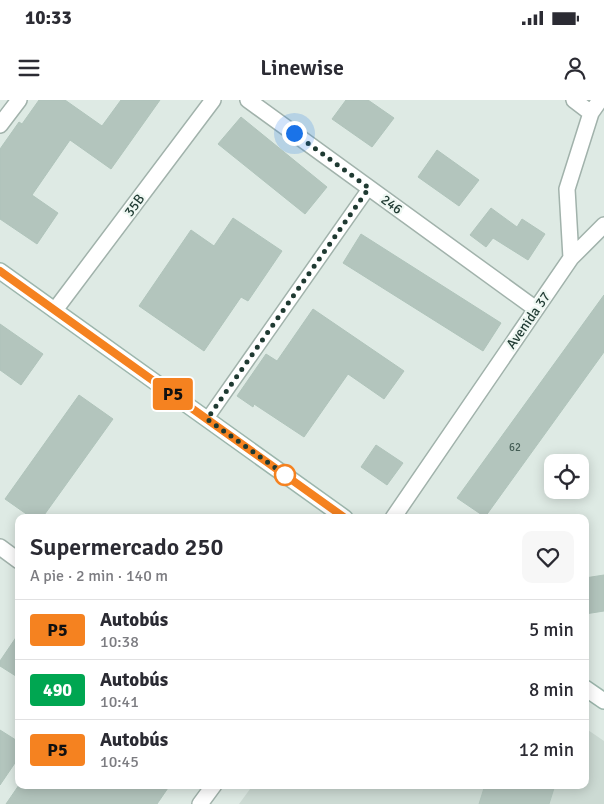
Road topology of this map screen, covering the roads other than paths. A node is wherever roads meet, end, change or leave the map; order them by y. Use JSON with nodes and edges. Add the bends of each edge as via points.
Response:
{"nodes":[{"id":1,"x":19,"y":100,"type":"edge"},
{"id":2,"x":213,"y":100,"type":"edge"},
{"id":3,"x":248,"y":100,"type":"edge"},
{"id":4,"x":574,"y":100,"type":"edge"},
{"id":5,"x":600,"y":100,"type":"edge"},
{"id":6,"x":590,"y":112,"type":"junction"},
{"id":7,"x":0,"y":125,"type":"edge"},
{"id":8,"x":369,"y":188,"type":"junction"},
{"id":9,"x":604,"y":225,"type":"edge"},
{"id":10,"x":571,"y":258,"type":"junction"},
{"id":11,"x":0,"y":271,"type":"edge"},
{"id":12,"x":536,"y":309,"type":"junction"},
{"id":13,"x":55,"y":310,"type":"junction"},
{"id":14,"x":207,"y":419,"type":"junction"},
{"id":15,"x":339,"y":514,"type":"edge"},
{"id":16,"x":396,"y":514,"type":"edge"},
{"id":17,"x":0,"y":547,"type":"edge"},
{"id":18,"x":15,"y":558,"type":"edge"},
{"id":19,"x":589,"y":691,"type":"edge"},
{"id":20,"x":604,"y":701,"type":"edge"},
{"id":21,"x":211,"y":789,"type":"edge"},
{"id":22,"x":200,"y":804,"type":"edge"}],
"edges":[{"from":1,"to":7,"type":"street"},
{"from":2,"to":13,"type":"street","name":"35B"},
{"from":3,"to":8,"type":"street","name":"246"},
{"from":4,"to":6,"type":"street"},
{"from":5,"to":6,"type":"street"},
{"from":6,"to":10,"type":"street","via":[[567,189]]},
{"from":8,"to":12,"type":"street","name":"246"},
{"from":8,"to":14,"type":"lane"},
{"from":9,"to":10,"type":"street","name":"Avenida 37"},
{"from":10,"to":12,"type":"street","name":"Avenida 37"},
{"from":11,"to":13,"type":"street"},
{"from":12,"to":16,"type":"street","name":"Avenida 37"},
{"from":13,"to":14,"type":"street"},
{"from":14,"to":15,"type":"street"},
{"from":17,"to":18,"type":"street"},
{"from":19,"to":20,"type":"street"},
{"from":21,"to":22,"type":"street"}]}
